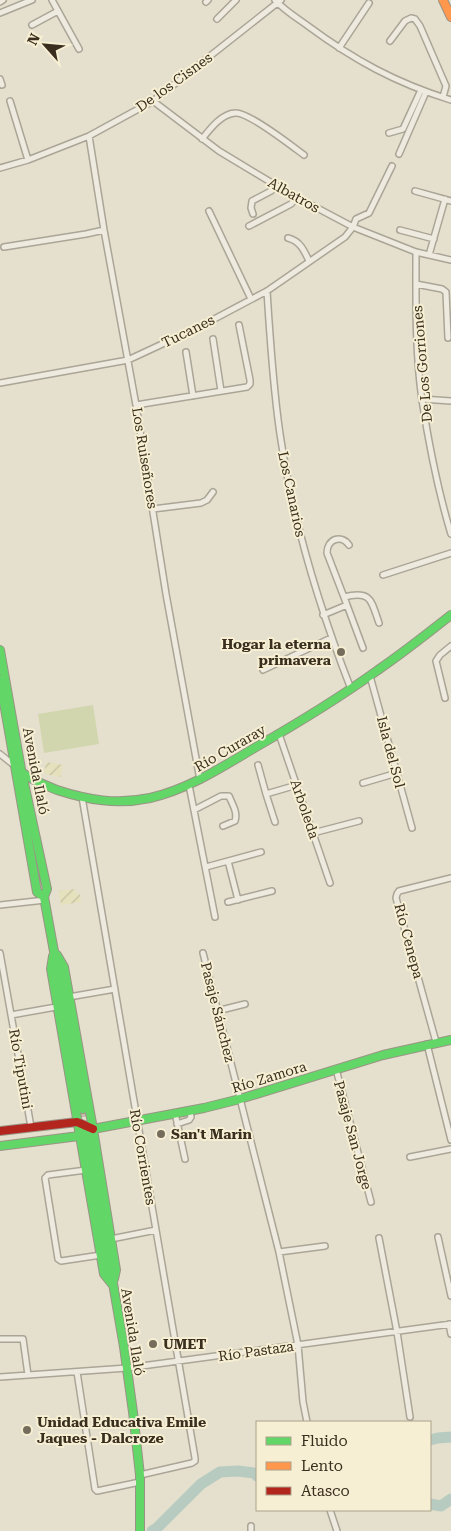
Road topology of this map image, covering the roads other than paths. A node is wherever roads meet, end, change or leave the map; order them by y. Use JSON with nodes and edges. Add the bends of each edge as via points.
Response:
{"nodes":[{"id":1,"x":32,"y":0,"type":"edge"},
{"id":2,"x":52,"y":0,"type":"edge"},
{"id":3,"x":236,"y":0,"type":"edge"},
{"id":4,"x":443,"y":0,"type":"edge"},
{"id":5,"x":278,"y":1,"type":"edge"},
{"id":6,"x":369,"y":3,"type":"dead end"},
{"id":7,"x":58,"y":11,"type":"junction"},
{"id":8,"x":0,"y":13,"type":"edge"},
{"id":9,"x":451,"y":17,"type":"edge"},
{"id":10,"x":217,"y":19,"type":"dead end"},
{"id":11,"x":32,"y":25,"type":"dead end"},
{"id":12,"x":390,"y":42,"type":"dead end"},
{"id":13,"x":339,"y":48,"type":"junction"},
{"id":14,"x":79,"y":49,"type":"dead end"},
{"id":15,"x":0,"y":79,"type":"edge"},
{"id":16,"x":2,"y":85,"type":"dead end"},
{"id":17,"x":423,"y":91,"type":"junction"},
{"id":18,"x":443,"y":97,"type":"junction"},
{"id":19,"x":451,"y":100,"type":"edge"},
{"id":20,"x":10,"y":101,"type":"dead end"},
{"id":21,"x":153,"y":101,"type":"junction"},
{"id":22,"x":389,"y":133,"type":"dead end"},
{"id":23,"x":89,"y":136,"type":"junction"},
{"id":24,"x":202,"y":139,"type":"junction"},
{"id":25,"x":399,"y":154,"type":"dead end"},
{"id":26,"x":304,"y":155,"type":"dead end"},
{"id":27,"x":28,"y":160,"type":"junction"},
{"id":28,"x":392,"y":166,"type":"dead end"},
{"id":29,"x":0,"y":168,"type":"edge"},
{"id":30,"x":278,"y":186,"type":"junction"},
{"id":31,"x":415,"y":191,"type":"dead end"},
{"id":32,"x":297,"y":197,"type":"junction"},
{"id":33,"x":448,"y":200,"type":"edge"},
{"id":34,"x":209,"y":211,"type":"dead end"},
{"id":35,"x":253,"y":214,"type":"dead end"},
{"id":36,"x":249,"y":226,"type":"dead end"},
{"id":37,"x":353,"y":227,"type":"junction"},
{"id":38,"x":104,"y":230,"type":"junction"},
{"id":39,"x":400,"y":230,"type":"dead end"},
{"id":40,"x":288,"y":238,"type":"dead end"},
{"id":41,"x":434,"y":239,"type":"junction"},
{"id":42,"x":4,"y":247,"type":"dead end"},
{"id":43,"x":416,"y":252,"type":"junction"},
{"id":44,"x":429,"y":254,"type":"junction"},
{"id":45,"x":451,"y":260,"type":"edge"},
{"id":46,"x":309,"y":261,"type":"junction"},
{"id":47,"x":416,"y":284,"type":"junction"},
{"id":48,"x":267,"y":291,"type":"junction"},
{"id":49,"x":251,"y":299,"type":"junction"},
{"id":50,"x":449,"y":323,"type":"edge"},
{"id":51,"x":239,"y":325,"type":"dead end"},
{"id":52,"x":448,"y":338,"type":"dead end"},
{"id":53,"x":213,"y":340,"type":"dead end"},
{"id":54,"x":186,"y":352,"type":"dead end"},
{"id":55,"x":128,"y":360,"type":"junction"},
{"id":56,"x":0,"y":383,"type":"edge"},
{"id":57,"x":221,"y":391,"type":"junction"},
{"id":58,"x":193,"y":396,"type":"junction"},
{"id":59,"x":422,"y":400,"type":"junction"},
{"id":60,"x":451,"y":401,"type":"edge"},
{"id":61,"x":136,"y":405,"type":"junction"},
{"id":62,"x":213,"y":492,"type":"dead end"},
{"id":63,"x":153,"y":509,"type":"junction"},
{"id":64,"x":451,"y":534,"type":"edge"},
{"id":65,"x":349,"y":545,"type":"dead end"},
{"id":66,"x":451,"y":553,"type":"edge"},
{"id":67,"x":384,"y":575,"type":"dead end"},
{"id":68,"x":344,"y":597,"type":"junction"},
{"id":69,"x":347,"y":605,"type":"junction"},
{"id":70,"x":451,"y":615,"type":"edge"},
{"id":71,"x":323,"y":616,"type":"junction"},
{"id":72,"x":379,"y":623,"type":"dead end"},
{"id":73,"x":332,"y":638,"type":"junction"},
{"id":74,"x":451,"y":646,"type":"edge"},
{"id":75,"x":362,"y":648,"type":"dead end"},
{"id":76,"x":0,"y":650,"type":"edge"},
{"id":77,"x":263,"y":670,"type":"dead end"},
{"id":78,"x":370,"y":676,"type":"junction"},
{"id":79,"x":0,"y":680,"type":"edge"},
{"id":80,"x":351,"y":689,"type":"junction"},
{"id":81,"x":445,"y":698,"type":"dead end"},
{"id":82,"x":278,"y":734,"type":"junction"},
{"id":83,"x":0,"y":754,"type":"edge"},
{"id":84,"x":258,"y":765,"type":"dead end"},
{"id":85,"x":15,"y":766,"type":"junction"},
{"id":86,"x":397,"y":772,"type":"junction"},
{"id":87,"x":23,"y":773,"type":"junction"},
{"id":88,"x":200,"y":780,"type":"junction"},
{"id":89,"x":363,"y":783,"type":"dead end"},
{"id":90,"x":297,"y":785,"type":"junction"},
{"id":91,"x":188,"y":786,"type":"junction"},
{"id":92,"x":266,"y":794,"type":"junction"},
{"id":93,"x":82,"y":797,"type":"junction"},
{"id":94,"x":194,"y":810,"type":"junction"},
{"id":95,"x":359,"y":821,"type":"dead end"},
{"id":96,"x":275,"y":822,"type":"dead end"},
{"id":97,"x":223,"y":826,"type":"dead end"},
{"id":98,"x":412,"y":828,"type":"dead end"},
{"id":99,"x":313,"y":833,"type":"junction"},
{"id":100,"x":261,"y":852,"type":"dead end"},
{"id":101,"x":228,"y":861,"type":"junction"},
{"id":102,"x":206,"y":867,"type":"junction"},
{"id":103,"x":451,"y":878,"type":"edge"},
{"id":104,"x":330,"y":883,"type":"dead end"},
{"id":105,"x":272,"y":891,"type":"dead end"},
{"id":106,"x":44,"y":898,"type":"junction"},
{"id":107,"x":238,"y":900,"type":"junction"},
{"id":108,"x":228,"y":902,"type":"dead end"},
{"id":109,"x":0,"y":905,"type":"edge"},
{"id":110,"x":215,"y":917,"type":"dead end"},
{"id":111,"x":54,"y":951,"type":"junction"},
{"id":112,"x":0,"y":952,"type":"edge"},
{"id":113,"x":203,"y":953,"type":"dead end"},
{"id":114,"x":115,"y":990,"type":"junction"},
{"id":115,"x":70,"y":997,"type":"junction"},
{"id":116,"x":244,"y":1004,"type":"dead end"},
{"id":117,"x":56,"y":1006,"type":"junction"},
{"id":118,"x":217,"y":1011,"type":"junction"},
{"id":119,"x":11,"y":1015,"type":"junction"},
{"id":120,"x":451,"y":1040,"type":"edge"},
{"id":121,"x":436,"y":1042,"type":"junction"},
{"id":122,"x":427,"y":1044,"type":"junction"},
{"id":123,"x":336,"y":1068,"type":"junction"},
{"id":124,"x":240,"y":1099,"type":"junction"},
{"id":125,"x":83,"y":1109,"type":"tunnel mouth"},
{"id":126,"x":190,"y":1111,"type":"junction"},
{"id":127,"x":175,"y":1114,"type":"junction"},
{"id":128,"x":136,"y":1120,"type":"junction"},
{"id":129,"x":77,"y":1122,"type":"junction"},
{"id":130,"x":177,"y":1124,"type":"junction"},
{"id":131,"x":31,"y":1127,"type":"junction"},
{"id":132,"x":93,"y":1129,"type":"junction"},
{"id":133,"x":0,"y":1131,"type":"edge"},
{"id":134,"x":79,"y":1136,"type":"junction"},
{"id":135,"x":88,"y":1139,"type":"tunnel mouth"},
{"id":136,"x":451,"y":1140,"type":"edge"},
{"id":137,"x":0,"y":1146,"type":"edge"},
{"id":138,"x":451,"y":1148,"type":"edge"},
{"id":139,"x":410,"y":1156,"type":"dead end"},
{"id":140,"x":184,"y":1159,"type":"dead end"},
{"id":141,"x":86,"y":1170,"type":"junction"},
{"id":142,"x":371,"y":1202,"type":"dead end"},
{"id":143,"x":156,"y":1230,"type":"junction"},
{"id":144,"x":438,"y":1237,"type":"dead end"},
{"id":145,"x":379,"y":1238,"type":"dead end"},
{"id":146,"x":111,"y":1239,"type":"junction"},
{"id":147,"x":325,"y":1246,"type":"dead end"},
{"id":148,"x":279,"y":1252,"type":"junction"},
{"id":149,"x":101,"y":1255,"type":"junction"},
{"id":150,"x":113,"y":1286,"type":"junction"},
{"id":151,"x":451,"y":1296,"type":"edge"},
{"id":152,"x":450,"y":1324,"type":"edge"},
{"id":153,"x":397,"y":1332,"type":"junction"},
{"id":154,"x":451,"y":1334,"type":"edge"},
{"id":155,"x":0,"y":1339,"type":"edge"},
{"id":156,"x":298,"y":1345,"type":"junction"},
{"id":157,"x":179,"y":1362,"type":"junction"},
{"id":158,"x":127,"y":1368,"type":"junction"},
{"id":159,"x":77,"y":1372,"type":"junction"},
{"id":160,"x":28,"y":1375,"type":"junction"},
{"id":161,"x":0,"y":1377,"type":"edge"},
{"id":162,"x":410,"y":1417,"type":"dead end"},
{"id":163,"x":307,"y":1421,"type":"edge"},
{"id":164,"x":140,"y":1479,"type":"junction"},
{"id":165,"x":330,"y":1511,"type":"edge"},
{"id":166,"x":140,"y":1531,"type":"edge"},
{"id":167,"x":337,"y":1531,"type":"edge"}],
"edges":[{"from":1,"to":8,"type":"street"},
{"from":2,"to":7,"type":"street"},
{"from":3,"to":10,"type":"street"},
{"from":4,"to":9,"type":"street"},
{"from":5,"to":13,"type":"street"},
{"from":5,"to":21,"type":"street","name":"De los Cisnes"},
{"from":6,"to":13,"type":"street"},
{"from":7,"to":11,"type":"street"},
{"from":7,"to":14,"type":"street"},
{"from":12,"to":18,"type":"street","via":[[405,21],[415,19],[446,86]]},
{"from":13,"to":17,"type":"street","via":[[382,73]]},
{"from":15,"to":16,"type":"street"},
{"from":17,"to":18,"type":"street"},
{"from":17,"to":22,"type":"street","via":[[403,129]]},
{"from":17,"to":25,"type":"street"},
{"from":18,"to":19,"type":"street"},
{"from":20,"to":27,"type":"street"},
{"from":21,"to":23,"type":"street","name":"De los Cisnes"},
{"from":21,"to":24,"type":"street","name":"Albatros"},
{"from":23,"to":27,"type":"street","name":"De los Cisnes"},
{"from":23,"to":38,"type":"street","name":"Los Ruiseñores"},
{"from":24,"to":26,"type":"street","via":[[220,120],[238,112]]},
{"from":24,"to":30,"type":"street","name":"Albatros"},
{"from":27,"to":29,"type":"street","name":"De los Cisnes"},
{"from":28,"to":37,"type":"street","name":"Tucanes","via":[[369,213],[356,219]]},
{"from":30,"to":32,"type":"street","name":"Albatros"},
{"from":30,"to":35,"type":"street","via":[[252,201],[250,208]]},
{"from":31,"to":33,"type":"street"},
{"from":32,"to":36,"type":"street","via":[[291,204]]},
{"from":32,"to":37,"type":"street","name":"Albatros"},
{"from":33,"to":41,"type":"street"},
{"from":34,"to":49,"type":"street"},
{"from":37,"to":43,"type":"street","name":"Albatros"},
{"from":37,"to":46,"type":"street","name":"Tucanes","via":[[345,237]]},
{"from":38,"to":42,"type":"street"},
{"from":38,"to":55,"type":"street","name":"Los Ruiseñores"},
{"from":39,"to":41,"type":"street"},
{"from":40,"to":46,"type":"street","via":[[300,244]]},
{"from":41,"to":44,"type":"street"},
{"from":43,"to":44,"type":"street","name":"Albatros"},
{"from":43,"to":47,"type":"street","name":"De Los Gorriones"},
{"from":44,"to":45,"type":"street","name":"Albatros"},
{"from":46,"to":48,"type":"street","name":"Tucanes"},
{"from":47,"to":50,"type":"street","via":[[446,292]]},
{"from":47,"to":59,"type":"street","name":"De Los Gorriones"},
{"from":48,"to":49,"type":"street","name":"Tucanes"},
{"from":48,"to":71,"type":"street","name":"Los Canarios","via":[[280,435],[306,560]]},
{"from":49,"to":55,"type":"street","name":"Tucanes"},
{"from":50,"to":52,"type":"street"},
{"from":51,"to":57,"type":"street","via":[[250,384]]},
{"from":53,"to":57,"type":"street"},
{"from":54,"to":58,"type":"street"},
{"from":55,"to":56,"type":"street","name":"Tucanes"},
{"from":55,"to":61,"type":"street","name":"Los Ruiseñores"},
{"from":57,"to":58,"type":"street"},
{"from":58,"to":61,"type":"street"},
{"from":59,"to":60,"type":"street"},
{"from":59,"to":64,"type":"street","name":"De Los Gorriones","via":[[441,500]]},
{"from":61,"to":63,"type":"street","name":"Los Ruiseñores"},
{"from":62,"to":63,"type":"street","via":[[201,503]]},
{"from":63,"to":88,"type":"street","name":"Los Ruiseñores"},
{"from":65,"to":68,"type":"street","via":[[342,540],[334,540],[327,547]]},
{"from":66,"to":67,"type":"street"},
{"from":68,"to":69,"type":"street"},
{"from":68,"to":72,"type":"street","via":[[366,596]]},
{"from":69,"to":71,"type":"street"},
{"from":69,"to":75,"type":"street"},
{"from":70,"to":78,"type":"street","name":"Río Curaray"},
{"from":71,"to":73,"type":"street","name":"Los Canarios"},
{"from":73,"to":77,"type":"street"},
{"from":73,"to":80,"type":"street","name":"Los Canarios"},
{"from":74,"to":81,"type":"street","via":[[436,661]]},
{"from":76,"to":87,"type":"street","name":"Avenida Ilaló"},
{"from":78,"to":80,"type":"street","name":"Río Curaray"},
{"from":78,"to":86,"type":"street","name":"Isla del Sol"},
{"from":79,"to":85,"type":"street","name":"Avenida Ilaló"},
{"from":80,"to":82,"type":"street","name":"Río Curaray"},
{"from":82,"to":88,"type":"street","name":"Río Curaray"},
{"from":82,"to":90,"type":"street","name":"Arboleda"},
{"from":83,"to":85,"type":"street","name":"Río Curaray"},
{"from":84,"to":92,"type":"street"},
{"from":85,"to":87,"type":"street","name":"Río Curaray"},
{"from":85,"to":106,"type":"street","name":"Avenida Ilaló","via":[[37,892]]},
{"from":86,"to":89,"type":"street"},
{"from":86,"to":98,"type":"street","name":"Isla del Sol"},
{"from":87,"to":93,"type":"street","name":"Río Curaray","via":[[41,784]]},
{"from":87,"to":106,"type":"street","name":"Avenida Ilaló","via":[[47,889]]},
{"from":88,"to":91,"type":"street","name":"Río Curaray"},
{"from":90,"to":92,"type":"street"},
{"from":90,"to":99,"type":"street","name":"Arboleda"},
{"from":91,"to":93,"type":"street","name":"Río Curaray","via":[[121,802]]},
{"from":91,"to":94,"type":"street"},
{"from":92,"to":96,"type":"street"},
{"from":93,"to":114,"type":"street","name":"Río Corrientes"},
{"from":94,"to":97,"type":"street","via":[[221,796],[229,796],[236,817],[235,821]]},
{"from":94,"to":102,"type":"street"},
{"from":95,"to":99,"type":"street"},
{"from":99,"to":104,"type":"street","name":"Arboleda"},
{"from":100,"to":101,"type":"street"},
{"from":101,"to":102,"type":"street"},
{"from":101,"to":107,"type":"street"},
{"from":102,"to":110,"type":"street"},
{"from":103,"to":121,"type":"street","name":"Río Cenepa","via":[[400,891],[396,898]]},
{"from":105,"to":107,"type":"street"},
{"from":106,"to":109,"type":"street"},
{"from":106,"to":111,"type":"street","name":"Avenida Ilaló"},
{"from":107,"to":108,"type":"street"},
{"from":111,"to":115,"type":"street","via":[[64,967]]},
{"from":111,"to":117,"type":"street","via":[[50,969]]},
{"from":111,"to":125,"type":"street","name":"Avenida Ilaló"},
{"from":112,"to":119,"type":"street","name":"Río Tiputini"},
{"from":113,"to":118,"type":"street","name":"Pasaje Sánchez"},
{"from":114,"to":115,"type":"street"},
{"from":114,"to":128,"type":"street","name":"Río Corrientes"},
{"from":115,"to":132,"type":"street"},
{"from":116,"to":118,"type":"street"},
{"from":117,"to":119,"type":"street"},
{"from":117,"to":129,"type":"street"},
{"from":118,"to":124,"type":"street","name":"Pasaje Sánchez"},
{"from":119,"to":131,"type":"street","name":"Río Tiputini"},
{"from":120,"to":121,"type":"street","name":"Río Zamora"},
{"from":121,"to":122,"type":"street","name":"Río Zamora"},
{"from":122,"to":123,"type":"street","name":"Río Zamora"},
{"from":122,"to":136,"type":"street"},
{"from":123,"to":124,"type":"street","name":"Río Zamora"},
{"from":123,"to":142,"type":"street","name":"Pasaje San Jorge"},
{"from":124,"to":126,"type":"street","name":"Río Zamora"},
{"from":124,"to":148,"type":"street","name":"Pasaje Sánchez"},
{"from":126,"to":127,"type":"street","name":"Río Zamora"},
{"from":126,"to":130,"type":"street","via":[[189,1120]]},
{"from":127,"to":128,"type":"street","name":"Río Zamora"},
{"from":127,"to":130,"type":"street"},
{"from":128,"to":132,"type":"street","name":"Río Zamora"},
{"from":128,"to":143,"type":"street","name":"Río Corrientes"},
{"from":129,"to":131,"type":"street"},
{"from":129,"to":132,"type":"street"},
{"from":129,"to":134,"type":"street"},
{"from":130,"to":140,"type":"street"},
{"from":131,"to":133,"type":"street"},
{"from":132,"to":134,"type":"street","name":"Río Zamora"},
{"from":132,"to":146,"type":"street"},
{"from":134,"to":137,"type":"street","name":"Río Zamora"},
{"from":134,"to":141,"type":"street"},
{"from":135,"to":150,"type":"street","name":"Avenida Ilaló"},
{"from":138,"to":139,"type":"street"},
{"from":141,"to":149,"type":"street"},
{"from":141,"to":149,"type":"street","via":[[45,1178],[54,1240],[61,1261]]},
{"from":143,"to":146,"type":"street"},
{"from":143,"to":157,"type":"street","name":"Río Corrientes"},
{"from":144,"to":151,"type":"street"},
{"from":145,"to":153,"type":"street"},
{"from":146,"to":150,"type":"street","via":[[116,1270]]},
{"from":147,"to":148,"type":"street"},
{"from":148,"to":156,"type":"street","name":"Pasaje Sánchez"},
{"from":149,"to":150,"type":"street","via":[[104,1274]]},
{"from":150,"to":158,"type":"street","name":"Avenida Ilaló"},
{"from":152,"to":153,"type":"street","name":"Río Pastaza"},
{"from":152,"to":154,"type":"street"},
{"from":153,"to":156,"type":"street","name":"Río Pastaza"},
{"from":153,"to":162,"type":"street"},
{"from":155,"to":160,"type":"street","via":[[23,1339]]},
{"from":156,"to":157,"type":"street","name":"Río Pastaza"},
{"from":156,"to":163,"type":"street","name":"Pasaje Sánchez"},
{"from":157,"to":158,"type":"street","name":"Río Pastaza"},
{"from":157,"to":164,"type":"street","name":"Río Corrientes","via":[[195,1461]]},
{"from":158,"to":159,"type":"street","name":"Río Pastaza"},
{"from":158,"to":164,"type":"street","name":"Avenida Ilaló"},
{"from":159,"to":160,"type":"street","name":"Río Pastaza"},
{"from":159,"to":164,"type":"street","via":[[94,1489],[97,1491]]},
{"from":160,"to":161,"type":"street","name":"Río Pastaza"},
{"from":164,"to":166,"type":"street","name":"Avenida Ilaló"},
{"from":165,"to":167,"type":"street"}]}
